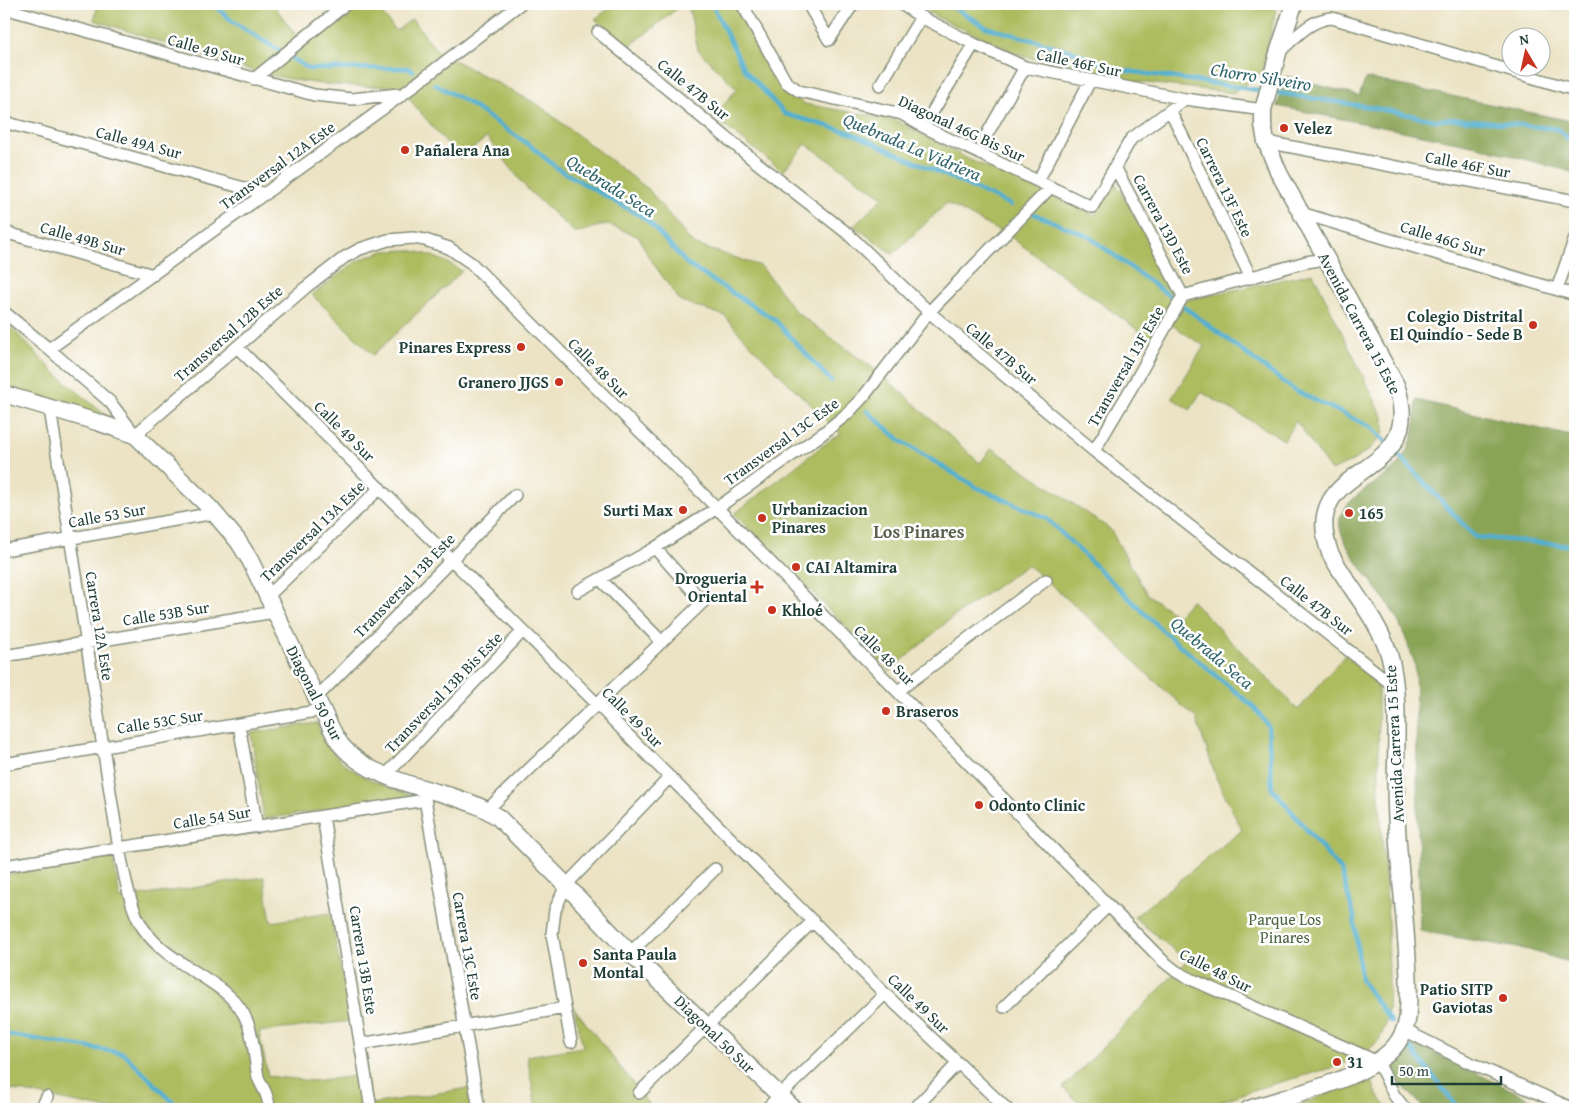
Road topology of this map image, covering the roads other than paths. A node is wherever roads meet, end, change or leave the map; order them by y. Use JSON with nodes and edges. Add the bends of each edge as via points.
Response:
{"nodes":[{"id":1,"x":346,"y":4,"type":"edge"},
{"id":2,"x":520,"y":4,"type":"edge"},
{"id":3,"x":742,"y":4,"type":"edge"},
{"id":4,"x":808,"y":4,"type":"edge"},
{"id":5,"x":853,"y":4,"type":"edge"},
{"id":6,"x":901,"y":4,"type":"edge"},
{"id":7,"x":1294,"y":4,"type":"edge"},
{"id":8,"x":4,"y":8,"type":"edge"},
{"id":9,"x":921,"y":17,"type":"junction"},
{"id":10,"x":598,"y":32,"type":"dead end"},
{"id":11,"x":974,"y":44,"type":"junction"},
{"id":12,"x":1278,"y":52,"type":"junction"},
{"id":13,"x":1025,"y":67,"type":"junction"},
{"id":14,"x":254,"y":79,"type":"junction"},
{"id":15,"x":1090,"y":81,"type":"junction"},
{"id":16,"x":880,"y":85,"type":"dead end"},
{"id":17,"x":1575,"y":90,"type":"edge"},
{"id":18,"x":403,"y":94,"type":"junction"},
{"id":19,"x":1185,"y":99,"type":"junction"},
{"id":20,"x":1264,"y":106,"type":"junction"},
{"id":21,"x":1170,"y":110,"type":"junction"},
{"id":22,"x":933,"y":111,"type":"dead end"},
{"id":23,"x":4,"y":122,"type":"edge"},
{"id":24,"x":986,"y":136,"type":"dead end"},
{"id":25,"x":1266,"y":142,"type":"junction"},
{"id":26,"x":1115,"y":167,"type":"junction"},
{"id":27,"x":1038,"y":182,"type":"junction"},
{"id":28,"x":1050,"y":188,"type":"junction"},
{"id":29,"x":266,"y":194,"type":"junction"},
{"id":30,"x":1575,"y":201,"type":"edge"},
{"id":31,"x":1301,"y":213,"type":"junction"},
{"id":32,"x":4,"y":232,"type":"edge"},
{"id":33,"x":1575,"y":238,"type":"edge"},
{"id":34,"x":344,"y":257,"type":"joint"},
{"id":35,"x":1326,"y":259,"type":"junction"},
{"id":36,"x":152,"y":274,"type":"junction"},
{"id":37,"x":1250,"y":278,"type":"junction"},
{"id":38,"x":1557,"y":289,"type":"junction"},
{"id":39,"x":1575,"y":294,"type":"edge"},
{"id":40,"x":1183,"y":296,"type":"junction"},
{"id":41,"x":4,"y":312,"type":"edge"},
{"id":42,"x":928,"y":312,"type":"junction"},
{"id":43,"x":237,"y":347,"type":"junction"},
{"id":44,"x":50,"y":349,"type":"junction"},
{"id":45,"x":4,"y":394,"type":"edge"},
{"id":46,"x":50,"y":409,"type":"junction"},
{"id":47,"x":135,"y":435,"type":"junction"},
{"id":48,"x":1094,"y":451,"type":"junction"},
{"id":49,"x":380,"y":488,"type":"junction"},
{"id":50,"x":515,"y":495,"type":"dead end"},
{"id":51,"x":717,"y":508,"type":"junction"},
{"id":52,"x":215,"y":513,"type":"junction"},
{"id":53,"x":70,"y":538,"type":"junction"},
{"id":54,"x":654,"y":548,"type":"junction"},
{"id":55,"x":4,"y":550,"type":"edge"},
{"id":56,"x":451,"y":560,"type":"junction"},
{"id":57,"x":600,"y":579,"type":"junction"},
{"id":58,"x":1046,"y":580,"type":"dead end"},
{"id":59,"x":578,"y":591,"type":"dead end"},
{"id":60,"x":267,"y":597,"type":"junction"},
{"id":61,"x":275,"y":612,"type":"junction"},
{"id":62,"x":524,"y":631,"type":"junction"},
{"id":63,"x":86,"y":642,"type":"junction"},
{"id":64,"x":662,"y":642,"type":"junction"},
{"id":65,"x":4,"y":656,"type":"edge"},
{"id":66,"x":1394,"y":686,"type":"junction"},
{"id":67,"x":898,"y":690,"type":"junction"},
{"id":68,"x":319,"y":704,"type":"junction"},
{"id":69,"x":597,"y":704,"type":"junction"},
{"id":70,"x":239,"y":724,"type":"junction"},
{"id":71,"x":102,"y":747,"type":"junction"},
{"id":72,"x":4,"y":764,"type":"edge"},
{"id":73,"x":386,"y":775,"type":"junction"},
{"id":74,"x":670,"y":777,"type":"junction"},
{"id":75,"x":424,"y":794,"type":"junction"},
{"id":76,"x":488,"y":809,"type":"junction"},
{"id":77,"x":323,"y":816,"type":"junction"},
{"id":78,"x":257,"y":827,"type":"junction"},
{"id":79,"x":119,"y":848,"type":"junction"},
{"id":80,"x":4,"y":866,"type":"edge"},
{"id":81,"x":715,"y":870,"type":"dead end"},
{"id":82,"x":566,"y":885,"type":"junction"},
{"id":83,"x":1108,"y":906,"type":"junction"},
{"id":84,"x":813,"y":921,"type":"junction"},
{"id":85,"x":630,"y":953,"type":"junction"},
{"id":86,"x":885,"y":994,"type":"junction"},
{"id":87,"x":1004,"y":1007,"type":"dead end"},
{"id":88,"x":565,"y":1008,"type":"junction"},
{"id":89,"x":465,"y":1024,"type":"junction"},
{"id":90,"x":707,"y":1026,"type":"junction"},
{"id":91,"x":1404,"y":1030,"type":"junction"},
{"id":92,"x":571,"y":1042,"type":"dead end"},
{"id":93,"x":361,"y":1044,"type":"junction"},
{"id":94,"x":1378,"y":1062,"type":"junction"},
{"id":95,"x":958,"y":1063,"type":"junction"},
{"id":96,"x":639,"y":1093,"type":"dead end"},
{"id":97,"x":780,"y":1096,"type":"junction"},
{"id":98,"x":47,"y":1097,"type":"dead end"},
{"id":99,"x":41,"y":1109,"type":"edge"},
{"id":100,"x":269,"y":1109,"type":"edge"},
{"id":101,"x":372,"y":1109,"type":"edge"},
{"id":102,"x":479,"y":1109,"type":"edge"},
{"id":103,"x":766,"y":1109,"type":"edge"},
{"id":104,"x":794,"y":1109,"type":"edge"},
{"id":105,"x":914,"y":1109,"type":"edge"},
{"id":106,"x":1006,"y":1109,"type":"edge"},
{"id":107,"x":1249,"y":1109,"type":"edge"},
{"id":108,"x":1405,"y":1109,"type":"edge"},
{"id":109,"x":1573,"y":1109,"type":"edge"}],
"edges":[{"from":1,"to":14,"type":"street"},
{"from":2,"to":18,"type":"street","name":"Transversal 12A Este"},
{"from":3,"to":27,"type":"street","name":"Diagonal 46G Bis Sur","via":[[786,82],[799,91],[902,114]]},
{"from":4,"to":5,"type":"street","via":[[829,40]]},
{"from":6,"to":9,"type":"street","name":"Calle 46F Sur"},
{"from":7,"to":12,"type":"main road","name":"Avenida Carrera 15 Este"},
{"from":8,"to":14,"type":"street","name":"Calle 49 Sur"},
{"from":9,"to":11,"type":"street","name":"Calle 46F Sur"},
{"from":9,"to":16,"type":"street"},
{"from":10,"to":42,"type":"street","name":"Calle 47B Sur","via":[[847,233]]},
{"from":11,"to":13,"type":"street","name":"Calle 46F Sur"},
{"from":11,"to":22,"type":"street"},
{"from":12,"to":17,"type":"street","via":[[1316,22],[1332,18]]},
{"from":12,"to":20,"type":"main road","name":"Avenida Carrera 15 Este"},
{"from":13,"to":15,"type":"street","name":"Calle 46F Sur"},
{"from":13,"to":24,"type":"street"},
{"from":14,"to":18,"type":"street","name":"Calle 49 Sur","via":[[334,98]]},
{"from":15,"to":19,"type":"street","name":"Calle 46F Sur"},
{"from":15,"to":27,"type":"street"},
{"from":18,"to":29,"type":"street","name":"Transversal 12A Este"},
{"from":19,"to":20,"type":"street","name":"Calle 46F Sur"},
{"from":19,"to":21,"type":"street"},
{"from":20,"to":25,"type":"main road","name":"Avenida Carrera 15 Este"},
{"from":21,"to":26,"type":"street","via":[[1131,139]]},
{"from":21,"to":37,"type":"street","name":"Carrera 13F Este"},
{"from":23,"to":29,"type":"street","name":"Calle 49A Sur"},
{"from":25,"to":30,"type":"street","name":"Calle 46F Sur"},
{"from":25,"to":31,"type":"main road","name":"Avenida Carrera 15 Este"},
{"from":26,"to":28,"type":"street","name":"Diagonal 46G Bis Sur","via":[[1092,208]]},
{"from":26,"to":40,"type":"street","name":"Carrera 13D Este"},
{"from":27,"to":28,"type":"street","name":"Diagonal 46G Bis Sur"},
{"from":28,"to":42,"type":"street","name":"Transversal 13C Este"},
{"from":29,"to":36,"type":"street","name":"Transversal 12A Este"},
{"from":31,"to":35,"type":"main road","name":"Avenida Carrera 15 Este"},
{"from":31,"to":38,"type":"street","name":"Calle 46G Sur"},
{"from":32,"to":36,"type":"street","name":"Calle 49B Sur"},
{"from":33,"to":38,"type":"street"},
{"from":34,"to":43,"type":"street","name":"Transversal 12B Este"},
{"from":34,"to":51,"type":"street","name":"Calle 48 Sur","via":[[374,243],[400,238],[424,240],[454,251],[477,269]]},
{"from":35,"to":37,"type":"street"},
{"from":35,"to":66,"type":"main road","name":"Avenida Carrera 15 Este","via":[[1399,395],[1402,414],[1398,434],[1391,447],[1332,497],[1326,507],[1324,524],[1330,553],[1384,642]]},
{"from":36,"to":44,"type":"street","name":"Transversal 12A Este"},
{"from":37,"to":40,"type":"street"},
{"from":38,"to":39,"type":"street","name":"Calle 46G Sur"},
{"from":40,"to":48,"type":"street","name":"Transversal 13F Este"},
{"from":41,"to":44,"type":"street","name":"Diagonal 50 Sur"},
{"from":42,"to":48,"type":"street","name":"Calle 47B Sur"},
{"from":42,"to":51,"type":"street","name":"Transversal 13C Este","via":[[847,414]]},
{"from":43,"to":47,"type":"street","name":"Transversal 12B Este"},
{"from":43,"to":49,"type":"street","name":"Calle 49 Sur"},
{"from":44,"to":47,"type":"street","name":"Diagonal 50 Sur","via":[[110,402]]},
{"from":45,"to":46,"type":"main road"},
{"from":46,"to":47,"type":"main road"},
{"from":46,"to":53,"type":"street","name":"Carrera 12A Este"},
{"from":47,"to":52,"type":"main road","name":"Diagonal 50 Sur"},
{"from":48,"to":66,"type":"street","name":"Calle 47B Sur"},
{"from":49,"to":56,"type":"street","name":"Calle 49 Sur"},
{"from":49,"to":60,"type":"street","name":"Transversal 13A Este"},
{"from":50,"to":56,"type":"street","name":"Transversal 13B Este"},
{"from":51,"to":54,"type":"street","name":"Transversal 13C Este"},
{"from":51,"to":67,"type":"street","name":"Calle 48 Sur"},
{"from":52,"to":53,"type":"street","name":"Calle 53 Sur"},
{"from":52,"to":60,"type":"main road","name":"Diagonal 50 Sur","via":[[245,551]]},
{"from":53,"to":55,"type":"street","name":"Calle 53 Sur"},
{"from":53,"to":63,"type":"street","name":"Carrera 12A Este"},
{"from":54,"to":57,"type":"street","name":"Transversal 13C Este"},
{"from":54,"to":64,"type":"street","via":[[704,602]]},
{"from":56,"to":62,"type":"street","name":"Calle 49 Sur"},
{"from":56,"to":68,"type":"street","name":"Transversal 13B Este"},
{"from":57,"to":59,"type":"street","name":"Transversal 13C Este"},
{"from":57,"to":64,"type":"street"},
{"from":58,"to":67,"type":"street"},
{"from":60,"to":61,"type":"main road","name":"Diagonal 50 Sur"},
{"from":61,"to":63,"type":"street","name":"Calle 53B Sur"},
{"from":61,"to":68,"type":"main road","name":"Diagonal 50 Sur"},
{"from":62,"to":69,"type":"street","name":"Calle 49 Sur"},
{"from":62,"to":73,"type":"street","name":"Transversal 13B Bis Este"},
{"from":63,"to":65,"type":"street","name":"Calle 53B Sur"},
{"from":63,"to":71,"type":"street","name":"Carrera 12A Este"},
{"from":64,"to":69,"type":"street"},
{"from":66,"to":91,"type":"main road","name":"Avenida Carrera 15 Este","via":[[1396,806],[1409,993]]},
{"from":67,"to":83,"type":"street","name":"Calle 48 Sur"},
{"from":68,"to":70,"type":"street","name":"Calle 53C Sur"},
{"from":68,"to":73,"type":"main road","name":"Diagonal 50 Sur","via":[[335,735],[351,755]]},
{"from":69,"to":74,"type":"street","name":"Calle 49 Sur"},
{"from":69,"to":76,"type":"street"},
{"from":70,"to":71,"type":"street","name":"Calle 53C Sur"},
{"from":70,"to":78,"type":"street"},
{"from":71,"to":72,"type":"street","name":"Calle 53C Sur"},
{"from":71,"to":79,"type":"street","name":"Carrera 12A Este"},
{"from":73,"to":75,"type":"main road","name":"Diagonal 50 Sur"},
{"from":74,"to":82,"type":"street"},
{"from":74,"to":84,"type":"street","name":"Calle 49 Sur"},
{"from":75,"to":76,"type":"main road","name":"Diagonal 50 Sur"},
{"from":75,"to":77,"type":"street","name":"Calle 54 Sur"},
{"from":75,"to":89,"type":"street","name":"Carrera 13C Este"},
{"from":76,"to":82,"type":"main road","name":"Diagonal 50 Sur"},
{"from":77,"to":78,"type":"street","name":"Calle 54 Sur"},
{"from":77,"to":93,"type":"street","name":"Carrera 13B Este"},
{"from":78,"to":79,"type":"street","name":"Calle 54 Sur"},
{"from":79,"to":80,"type":"street","name":"Calle 54 Sur"},
{"from":79,"to":100,"type":"street","name":"Carrera 12A Este","via":[[125,878],[144,930],[167,953],[228,995],[249,1024],[259,1080],[268,1097]]},
{"from":81,"to":85,"type":"street"},
{"from":82,"to":85,"type":"main road","name":"Diagonal 50 Sur"},
{"from":82,"to":88,"type":"street","via":[[555,910],[552,934]]},
{"from":83,"to":87,"type":"street"},
{"from":83,"to":94,"type":"street","name":"Calle 48 Sur","via":[[1177,972]]},
{"from":84,"to":86,"type":"street","name":"Calle 49 Sur"},
{"from":84,"to":90,"type":"street"},
{"from":85,"to":90,"type":"main road","name":"Diagonal 50 Sur"},
{"from":86,"to":95,"type":"street","name":"Calle 49 Sur"},
{"from":86,"to":97,"type":"street"},
{"from":88,"to":89,"type":"street"},
{"from":88,"to":92,"type":"street"},
{"from":89,"to":93,"type":"street"},
{"from":89,"to":102,"type":"street","name":"Carrera 13C Este"},
{"from":90,"to":96,"type":"street"},
{"from":90,"to":97,"type":"main road","name":"Diagonal 50 Sur"},
{"from":91,"to":94,"type":"main road","name":"Avenida Carrera 15 Este","via":[[1398,1042]]},
{"from":91,"to":109,"type":"street"},
{"from":93,"to":101,"type":"street","name":"Carrera 13B Este"},
{"from":94,"to":107,"type":"main road","name":"Avenida Carrera 15 Este","via":[[1335,1082]]},
{"from":94,"to":108,"type":"street","via":[[1394,1095]]},
{"from":95,"to":105,"type":"street"},
{"from":95,"to":106,"type":"street","name":"Calle 49 Sur"},
{"from":97,"to":103,"type":"street"},
{"from":97,"to":104,"type":"main road","name":"Diagonal 50 Sur"},
{"from":98,"to":99,"type":"street"}]}
